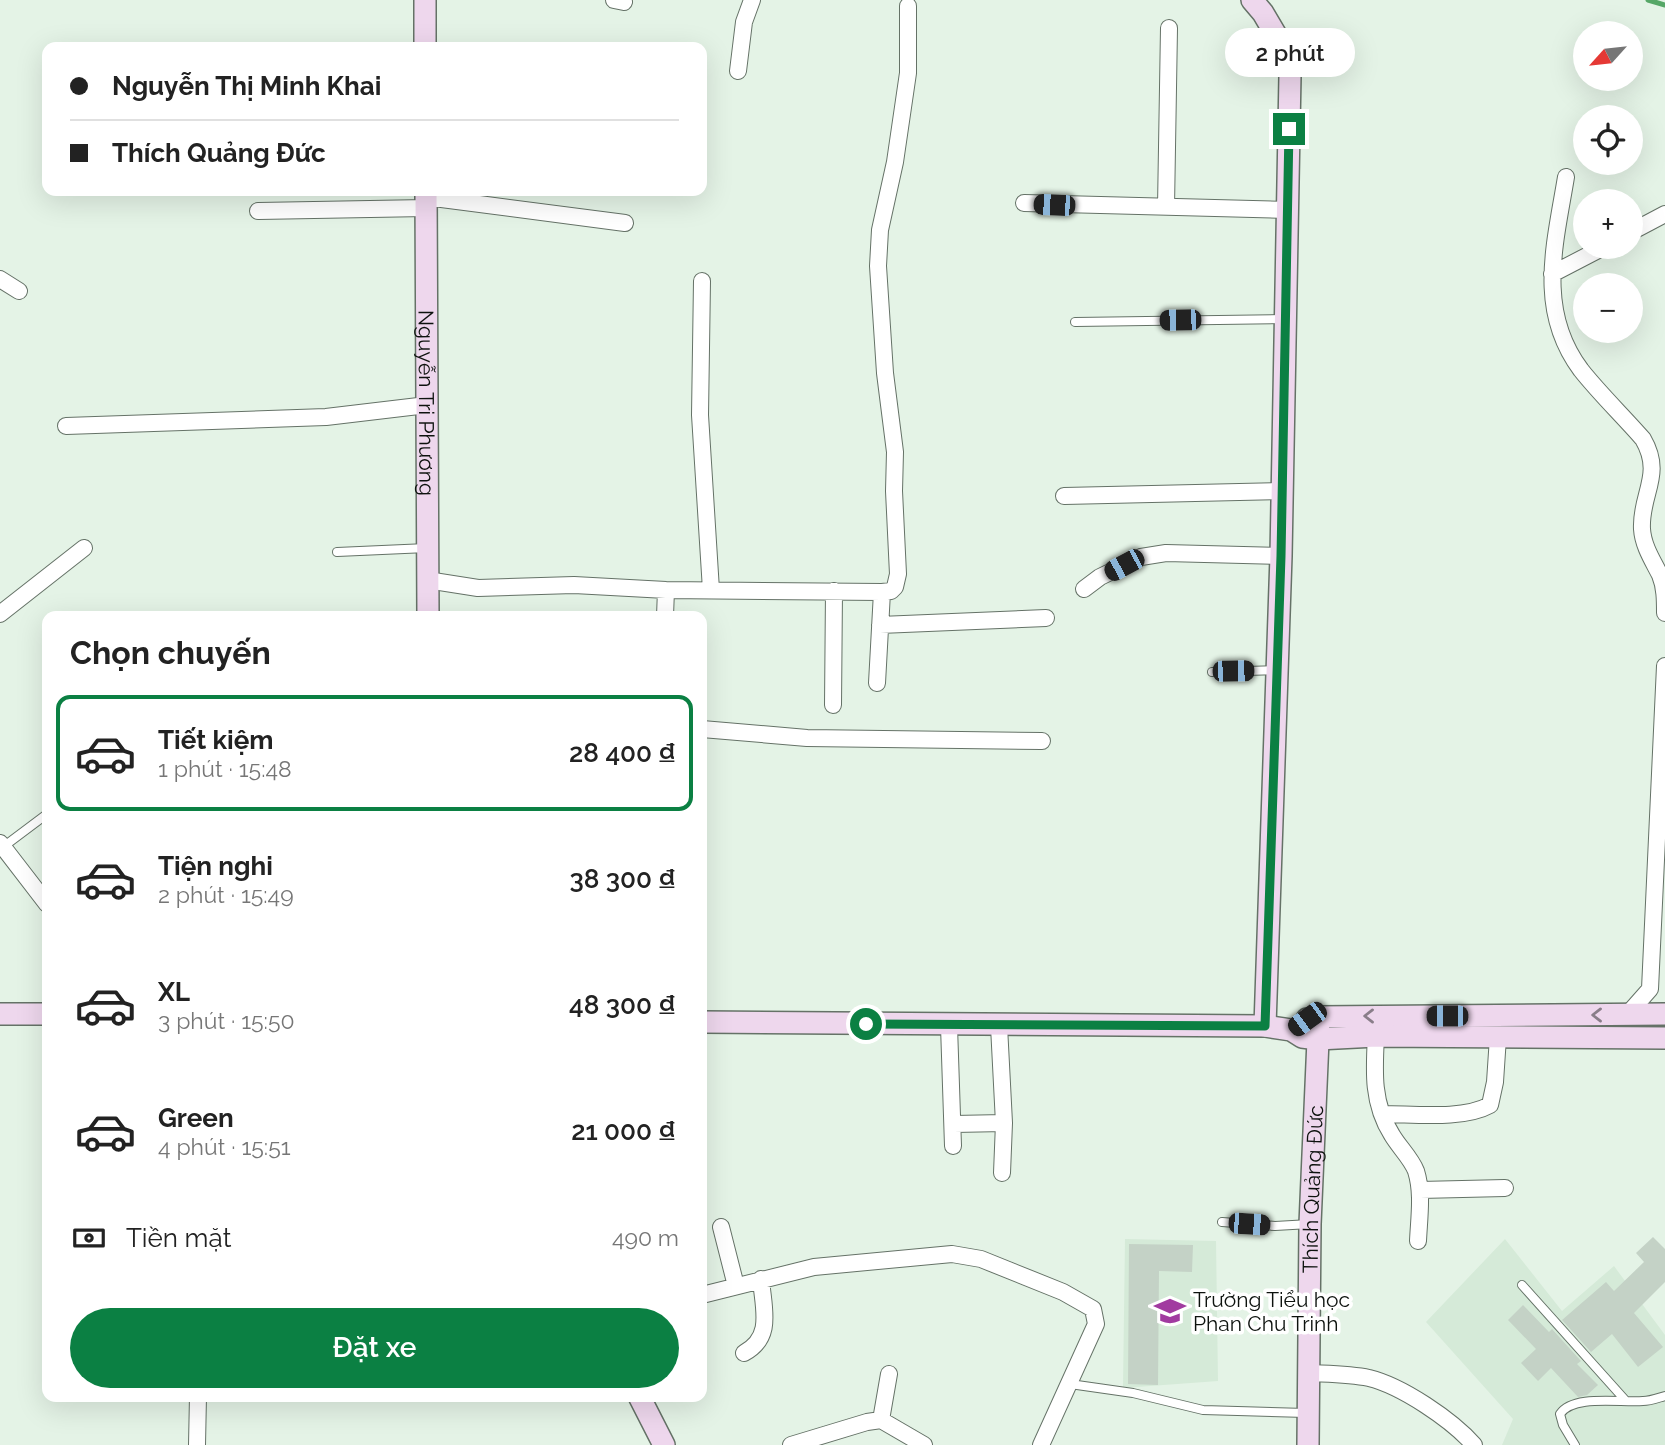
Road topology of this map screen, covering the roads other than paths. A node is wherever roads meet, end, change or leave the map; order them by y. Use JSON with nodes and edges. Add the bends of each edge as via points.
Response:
{"nodes":[{"id":1,"x":425,"y":0,"type":"edge"},
{"id":2,"x":752,"y":0,"type":"edge"},
{"id":3,"x":1252,"y":0,"type":"edge"},
{"id":4,"x":908,"y":6,"type":"dead end"},
{"id":5,"x":1169,"y":28,"type":"dead end"},
{"id":6,"x":425,"y":42,"type":"edge"},
{"id":7,"x":738,"y":71,"type":"dead end"},
{"id":8,"x":1566,"y":177,"type":"dead end"},
{"id":9,"x":426,"y":199,"type":"edge"},
{"id":10,"x":1024,"y":203,"type":"dead end"},
{"id":11,"x":1166,"y":207,"type":"junction"},
{"id":12,"x":258,"y":211,"type":"dead end"},
{"id":13,"x":1287,"y":211,"type":"junction"},
{"id":14,"x":1665,"y":214,"type":"edge"},
{"id":15,"x":625,"y":223,"type":"dead end"},
{"id":16,"x":1643,"y":226,"type":"edge"},
{"id":17,"x":1581,"y":259,"type":"edge"},
{"id":18,"x":1552,"y":274,"type":"junction"},
{"id":19,"x":0,"y":279,"type":"edge"},
{"id":20,"x":702,"y":281,"type":"dead end"},
{"id":21,"x":19,"y":291,"type":"dead end"},
{"id":22,"x":1285,"y":319,"type":"junction"},
{"id":23,"x":1075,"y":321,"type":"dead end"},
{"id":24,"x":427,"y":405,"type":"junction"},
{"id":25,"x":66,"y":426,"type":"dead end"},
{"id":26,"x":1282,"y":491,"type":"junction"},
{"id":27,"x":1065,"y":496,"type":"dead end"},
{"id":28,"x":84,"y":548,"type":"dead end"},
{"id":29,"x":427,"y":548,"type":"junction"},
{"id":30,"x":337,"y":552,"type":"dead end"},
{"id":31,"x":1281,"y":556,"type":"junction"},
{"id":32,"x":427,"y":580,"type":"junction"},
{"id":33,"x":1084,"y":589,"type":"dead end"},
{"id":34,"x":666,"y":590,"type":"junction"},
{"id":35,"x":711,"y":590,"type":"junction"},
{"id":36,"x":834,"y":591,"type":"junction"},
{"id":37,"x":882,"y":592,"type":"junction"},
{"id":38,"x":428,"y":611,"type":"edge"},
{"id":39,"x":665,"y":611,"type":"edge"},
{"id":40,"x":1665,"y":613,"type":"edge"},
{"id":41,"x":0,"y":614,"type":"edge"},
{"id":42,"x":1046,"y":618,"type":"dead end"},
{"id":43,"x":880,"y":625,"type":"junction"},
{"id":44,"x":1665,"y":666,"type":"edge"},
{"id":45,"x":1277,"y":670,"type":"junction"},
{"id":46,"x":1212,"y":672,"type":"dead end"},
{"id":47,"x":877,"y":683,"type":"dead end"},
{"id":48,"x":833,"y":705,"type":"dead end"},
{"id":49,"x":707,"y":729,"type":"edge"},
{"id":50,"x":1042,"y":741,"type":"dead end"},
{"id":51,"x":42,"y":817,"type":"edge"},
{"id":52,"x":2,"y":845,"type":"edge"},
{"id":53,"x":42,"y":897,"type":"edge"},
{"id":54,"x":1657,"y":991,"type":"edge"},
{"id":55,"x":0,"y":1014,"type":"edge"},
{"id":56,"x":42,"y":1014,"type":"edge"},
{"id":57,"x":1665,"y":1014,"type":"edge"},
{"id":58,"x":1627,"y":1015,"type":"junction"},
{"id":59,"x":1319,"y":1017,"type":"junction"},
{"id":60,"x":707,"y":1022,"type":"edge"},
{"id":61,"x":948,"y":1026,"type":"junction"},
{"id":62,"x":999,"y":1026,"type":"junction"},
{"id":63,"x":1265,"y":1026,"type":"junction"},
{"id":64,"x":1291,"y":1030,"type":"junction"},
{"id":65,"x":1376,"y":1035,"type":"junction"},
{"id":66,"x":1497,"y":1037,"type":"junction"},
{"id":67,"x":1627,"y":1038,"type":"junction"},
{"id":68,"x":1665,"y":1038,"type":"edge"},
{"id":69,"x":1318,"y":1039,"type":"junction"},
{"id":70,"x":1665,"y":1055,"type":"edge"},
{"id":71,"x":1383,"y":1114,"type":"junction"},
{"id":72,"x":1004,"y":1123,"type":"junction"},
{"id":73,"x":954,"y":1124,"type":"junction"},
{"id":74,"x":953,"y":1146,"type":"dead end"},
{"id":75,"x":1002,"y":1173,"type":"dead end"},
{"id":76,"x":1505,"y":1188,"type":"dead end"},
{"id":77,"x":1420,"y":1190,"type":"junction"},
{"id":78,"x":1222,"y":1222,"type":"dead end"},
{"id":79,"x":1310,"y":1224,"type":"junction"},
{"id":80,"x":721,"y":1227,"type":"dead end"},
{"id":81,"x":1418,"y":1241,"type":"dead end"},
{"id":82,"x":761,"y":1279,"type":"junction"},
{"id":83,"x":1522,"y":1285,"type":"dead end"},
{"id":84,"x":736,"y":1286,"type":"junction"},
{"id":85,"x":707,"y":1294,"type":"edge"},
{"id":86,"x":744,"y":1353,"type":"dead end"},
{"id":87,"x":1309,"y":1373,"type":"junction"},
{"id":88,"x":889,"y":1374,"type":"dead end"},
{"id":89,"x":1070,"y":1384,"type":"junction"},
{"id":90,"x":1665,"y":1396,"type":"edge"},
{"id":91,"x":1626,"y":1401,"type":"junction"},
{"id":92,"x":198,"y":1402,"type":"edge"},
{"id":93,"x":642,"y":1402,"type":"edge"},
{"id":94,"x":1309,"y":1413,"type":"junction"},
{"id":95,"x":881,"y":1420,"type":"junction"},
{"id":96,"x":197,"y":1445,"type":"edge"},
{"id":97,"x":664,"y":1445,"type":"edge"},
{"id":98,"x":791,"y":1445,"type":"edge"},
{"id":99,"x":924,"y":1445,"type":"edge"},
{"id":100,"x":1041,"y":1445,"type":"edge"},
{"id":101,"x":1308,"y":1445,"type":"edge"},
{"id":102,"x":1474,"y":1445,"type":"edge"},
{"id":103,"x":1575,"y":1445,"type":"edge"}],
"edges":[{"from":1,"to":6,"type":"street"},
{"from":2,"to":7,"type":"street","via":[[744,22]]},
{"from":3,"to":13,"type":"street","via":[[1286,52],[1290,75]]},
{"from":4,"to":37,"type":"street","via":[[908,73],[880,230],[878,266],[895,452],[898,574],[895,587]]},
{"from":5,"to":11,"type":"street"},
{"from":8,"to":18,"type":"street"},
{"from":9,"to":12,"type":"street"},
{"from":9,"to":15,"type":"street"},
{"from":9,"to":24,"type":"street","name":"Nguyễn Tri Phương"},
{"from":10,"to":11,"type":"street"},
{"from":11,"to":13,"type":"street"},
{"from":13,"to":22,"type":"street"},
{"from":14,"to":16,"type":"street"},
{"from":17,"to":18,"type":"street"},
{"from":18,"to":40,"type":"street","via":[[1556,320],[1567,347],[1581,370],[1650,450],[1653,473],[1642,529],[1665,591]]},
{"from":19,"to":21,"type":"street"},
{"from":20,"to":35,"type":"street","via":[[700,415]]},
{"from":22,"to":23,"type":"lane"},
{"from":22,"to":26,"type":"street"},
{"from":24,"to":25,"type":"street","via":[[326,417]]},
{"from":24,"to":29,"type":"street","name":"Nguyễn Tri Phương"},
{"from":26,"to":27,"type":"street"},
{"from":26,"to":31,"type":"street"},
{"from":28,"to":41,"type":"street"},
{"from":29,"to":30,"type":"lane"},
{"from":29,"to":32,"type":"street","name":"Nguyễn Tri Phương"},
{"from":31,"to":33,"type":"street","via":[[1166,553],[1141,557]]},
{"from":31,"to":45,"type":"street"},
{"from":32,"to":34,"type":"street","via":[[478,588],[574,585]]},
{"from":32,"to":38,"type":"street","name":"Nguyễn Tri Phương"},
{"from":34,"to":35,"type":"street"},
{"from":34,"to":39,"type":"street"},
{"from":35,"to":36,"type":"street"},
{"from":36,"to":37,"type":"street"},
{"from":36,"to":48,"type":"street"},
{"from":37,"to":43,"type":"street"},
{"from":42,"to":43,"type":"street"},
{"from":43,"to":47,"type":"street"},
{"from":44,"to":54,"type":"street"},
{"from":45,"to":46,"type":"lane"},
{"from":45,"to":63,"type":"street"},
{"from":49,"to":50,"type":"street","via":[[807,738]]},
{"from":51,"to":52,"type":"lane"},
{"from":52,"to":53,"type":"street"},
{"from":54,"to":58,"type":"street"},
{"from":55,"to":56,"type":"street"},
{"from":57,"to":58,"type":"street"},
{"from":58,"to":59,"type":"street","one_way":true},
{"from":58,"to":67,"type":"street"},
{"from":59,"to":64,"type":"street"},
{"from":59,"to":69,"type":"street","name":"Thích Quảng Đức"},
{"from":60,"to":61,"type":"street"},
{"from":61,"to":62,"type":"street"},
{"from":61,"to":73,"type":"street"},
{"from":62,"to":63,"type":"street"},
{"from":62,"to":72,"type":"street"},
{"from":63,"to":64,"type":"street"},
{"from":64,"to":69,"type":"street"},
{"from":65,"to":66,"type":"street"},
{"from":65,"to":69,"type":"street"},
{"from":65,"to":71,"type":"street","via":[[1374,1079]]},
{"from":66,"to":67,"type":"street"},
{"from":66,"to":71,"type":"street","via":[[1490,1105],[1478,1112]]},
{"from":67,"to":68,"type":"street"},
{"from":67,"to":70,"type":"street"},
{"from":69,"to":79,"type":"street","name":"Thích Quảng Đức"},
{"from":71,"to":77,"type":"street","via":[[1415,1169]]},
{"from":72,"to":73,"type":"street"},
{"from":72,"to":75,"type":"street"},
{"from":73,"to":74,"type":"street"},
{"from":76,"to":77,"type":"street"},
{"from":77,"to":81,"type":"street"},
{"from":78,"to":79,"type":"lane"},
{"from":79,"to":87,"type":"street","name":"Thích Quảng Đức"},
{"from":80,"to":84,"type":"street"},
{"from":82,"to":84,"type":"street"},
{"from":82,"to":86,"type":"street","via":[[765,1331],[760,1342]]},
{"from":82,"to":89,"type":"street","via":[[814,1267],[938,1255],[981,1259],[1093,1309],[1096,1324]]},
{"from":83,"to":91,"type":"lane"},
{"from":84,"to":85,"type":"street"},
{"from":87,"to":94,"type":"street","name":"Thích Quảng Đức"},
{"from":87,"to":102,"type":"street","via":[[1354,1376],[1390,1385],[1442,1415]]},
{"from":88,"to":95,"type":"street"},
{"from":89,"to":94,"type":"lane","via":[[1203,1410]]},
{"from":89,"to":100,"type":"street"},
{"from":90,"to":91,"type":"lane"},
{"from":91,"to":103,"type":"lane","via":[[1578,1402],[1564,1408],[1560,1414],[1563,1425]]},
{"from":92,"to":96,"type":"street"},
{"from":93,"to":97,"type":"street"},
{"from":94,"to":101,"type":"street","name":"Thích Quảng Đức"},
{"from":95,"to":98,"type":"street"},
{"from":95,"to":99,"type":"street"}]}
